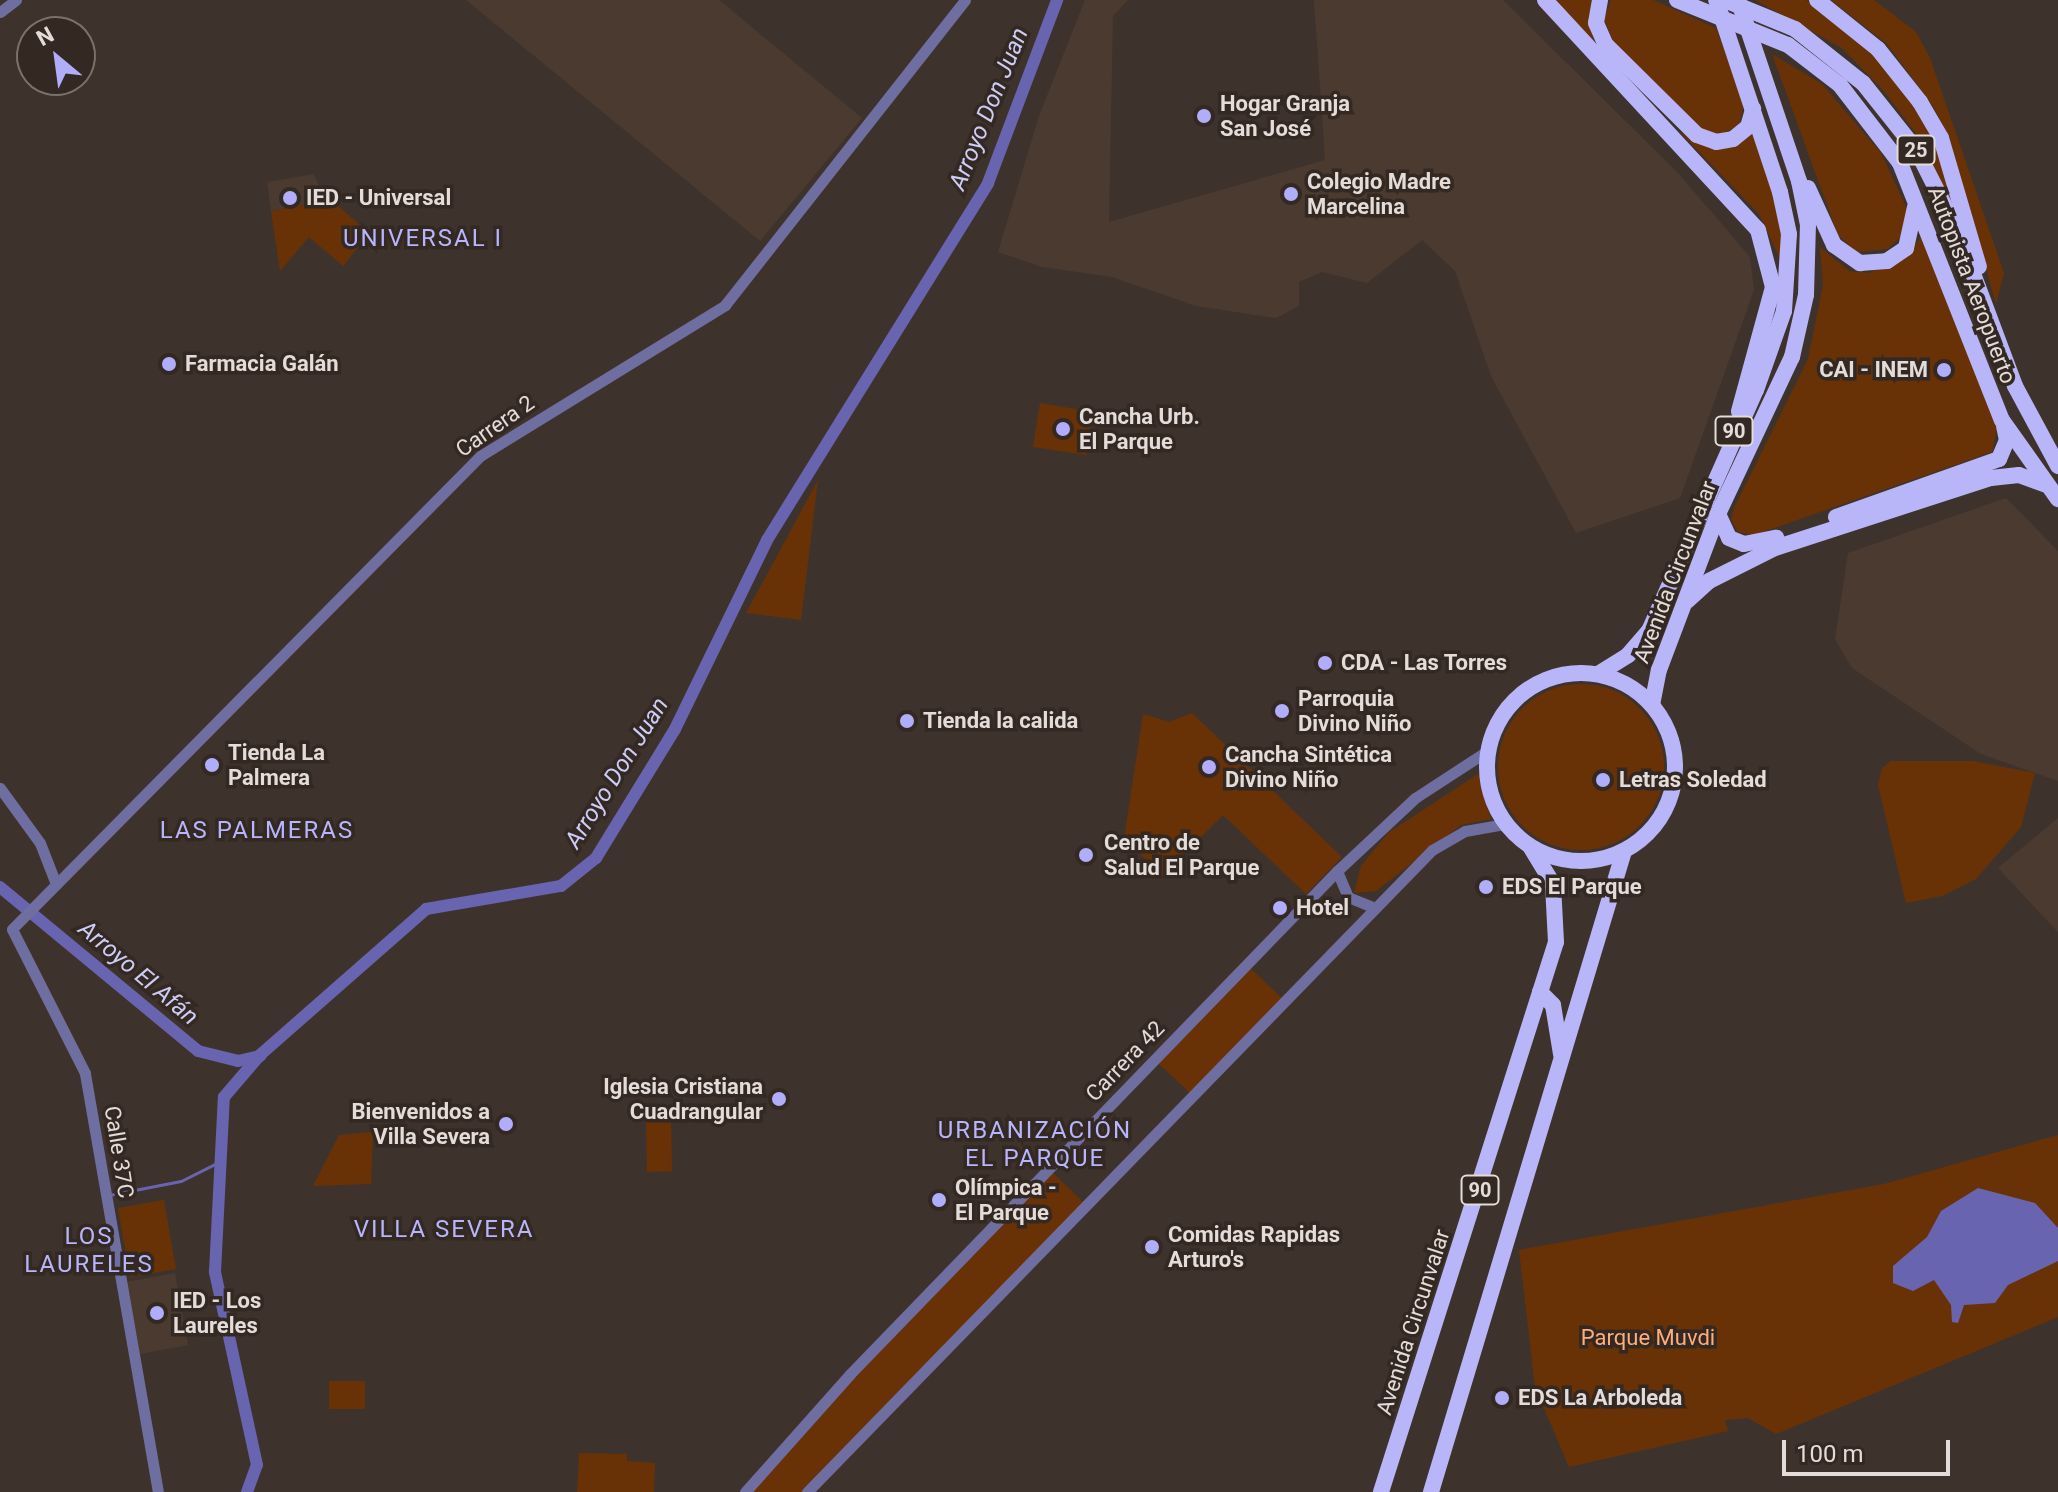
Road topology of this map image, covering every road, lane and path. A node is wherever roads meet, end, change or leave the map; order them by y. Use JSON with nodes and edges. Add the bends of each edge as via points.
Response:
{"nodes":[{"id":1,"x":16,"y":0,"type":"edge"},
{"id":2,"x":965,"y":0,"type":"edge"},
{"id":3,"x":1545,"y":0,"type":"edge"},
{"id":4,"x":1600,"y":0,"type":"edge"},
{"id":5,"x":1677,"y":0,"type":"edge"},
{"id":6,"x":1716,"y":0,"type":"edge"},
{"id":7,"x":1725,"y":0,"type":"edge"},
{"id":8,"x":1738,"y":0,"type":"edge"},
{"id":9,"x":1817,"y":0,"type":"edge"},
{"id":10,"x":0,"y":12,"type":"edge"},
{"id":11,"x":1753,"y":109,"type":"junction"},
{"id":12,"x":1787,"y":138,"type":"junction"},
{"id":13,"x":1913,"y":193,"type":"junction"},
{"id":14,"x":1985,"y":308,"type":"junction"},
{"id":15,"x":2002,"y":420,"type":"junction"},
{"id":16,"x":1737,"y":422,"type":"junction"},
{"id":17,"x":2058,"y":466,"type":"edge"},
{"id":18,"x":2044,"y":484,"type":"junction"},
{"id":19,"x":2058,"y":499,"type":"edge"},
{"id":20,"x":1718,"y":514,"type":"junction"},
{"id":21,"x":1683,"y":605,"type":"junction"},
{"id":22,"x":1598,"y":674,"type":"junction"},
{"id":23,"x":1652,"y":705,"type":"junction"},
{"id":24,"x":1487,"y":751,"type":"junction"},
{"id":25,"x":0,"y":788,"type":"edge"},
{"id":26,"x":1505,"y":824,"type":"junction"},
{"id":27,"x":1531,"y":848,"type":"junction"},
{"id":28,"x":1624,"y":851,"type":"junction"},
{"id":29,"x":1337,"y":871,"type":"junction"},
{"id":30,"x":56,"y":884,"type":"junction"},
{"id":31,"x":1375,"y":908,"type":"junction"},
{"id":32,"x":12,"y":929,"type":"joint"},
{"id":33,"x":1540,"y":992,"type":"junction"},
{"id":34,"x":1562,"y":1055,"type":"junction"},
{"id":35,"x":158,"y":1492,"type":"edge"},
{"id":36,"x":745,"y":1492,"type":"edge"},
{"id":37,"x":807,"y":1492,"type":"edge"},
{"id":38,"x":1381,"y":1492,"type":"edge"},
{"id":39,"x":1431,"y":1492,"type":"edge"}],
"edges":[{"from":1,"to":10,"type":"street"},
{"from":2,"to":30,"type":"street","name":"Carrera 2","via":[[725,305],[480,456]]},
{"from":3,"to":16,"type":"highway","via":[[1744,211],[1762,240],[1773,287]]},
{"from":4,"to":11,"type":"highway","via":[[1596,23],[1606,45],[1697,135],[1716,142],[1733,139],[1748,127]]},
{"from":5,"to":13,"type":"highway","name":"Autopista Aeropuerto","number":"25","bridge":true,"via":[[1788,45],[1863,109]]},
{"from":6,"to":11,"type":"highway","name":"Avenida Circunvalar","number":"90"},
{"from":7,"to":14,"type":"highway","name":"Autopista Aeropuerto","number":"25","bridge":true,"via":[[1795,29],[1863,83],[1917,151],[1956,228]]},
{"from":8,"to":12,"type":"highway","name":"Avenida Circunvalar","number":"90"},
{"from":9,"to":14,"type":"highway","via":[[1885,57],[1941,138],[1967,218]]},
{"from":11,"to":16,"type":"highway","name":"Avenida Circunvalar","number":"90","via":[[1780,192],[1789,265],[1774,348]]},
{"from":12,"to":13,"type":"highway","via":[[1827,235],[1854,261],[1887,261],[1906,248],[1914,231]]},
{"from":12,"to":20,"type":"highway","name":"Avenida Circunvalar","number":"90","via":[[1808,225],[1806,295],[1792,357]]},
{"from":13,"to":15,"type":"highway","name":"Autopista Aeropuerto","number":"25"},
{"from":14,"to":17,"type":"highway","name":"Autopista Aeropuerto","number":"25","via":[[2015,386]]},
{"from":15,"to":18,"type":"highway","name":"Autopista Aeropuerto","number":"25"},
{"from":15,"to":20,"type":"highway","via":[[2005,451],[1988,465],[1759,543],[1729,538]]},
{"from":16,"to":22,"type":"highway","name":"Avenida Circunvalar","number":"90","via":[[1649,631],[1628,655]]},
{"from":18,"to":19,"type":"highway","name":"Autopista Aeropuerto","number":"25"},
{"from":18,"to":21,"type":"highway","via":[[2019,475],[1991,478],[1775,548],[1709,581]]},
{"from":20,"to":21,"type":"highway","name":"Avenida Circunvalar","number":"90"},
{"from":21,"to":23,"type":"highway","name":"Avenida Circunvalar","number":"90"},
{"from":22,"to":23,"type":"highway","number":"90","via":[[1628,685]]},
{"from":22,"to":24,"type":"highway","number":"90","via":[[1561,675],[1527,690],[1501,717]]},
{"from":23,"to":28,"type":"highway","number":"90","via":[[1672,742],[1674,785],[1656,823]]},
{"from":24,"to":26,"type":"highway","number":"90","via":[[1488,790]]},
{"from":24,"to":29,"type":"street","name":"Carrera 42","via":[[1415,798]]},
{"from":25,"to":30,"type":"street","via":[[40,843]]},
{"from":26,"to":27,"type":"highway","number":"90"},
{"from":26,"to":31,"type":"street","via":[[1451,837]]},
{"from":27,"to":28,"type":"highway","number":"90","via":[[1587,861]]},
{"from":27,"to":33,"type":"highway","name":"Avenida Circunvalar","number":"90","via":[[1553,884],[1559,921]]},
{"from":28,"to":34,"type":"highway","number":"90"},
{"from":29,"to":31,"type":"street","via":[[1348,897]]},
{"from":29,"to":36,"type":"street","name":"Carrera 42","via":[[850,1374]]},
{"from":30,"to":32,"type":"street","name":"Carrera 2"},
{"from":31,"to":37,"type":"street"},
{"from":32,"to":35,"type":"street","name":"Calle 37C","via":[[85,1073]]},
{"from":33,"to":34,"type":"highway","via":[[1553,1005]]},
{"from":33,"to":38,"type":"highway","name":"Avenida Circunvalar","number":"90"},
{"from":34,"to":39,"type":"highway","number":"90"}]}
